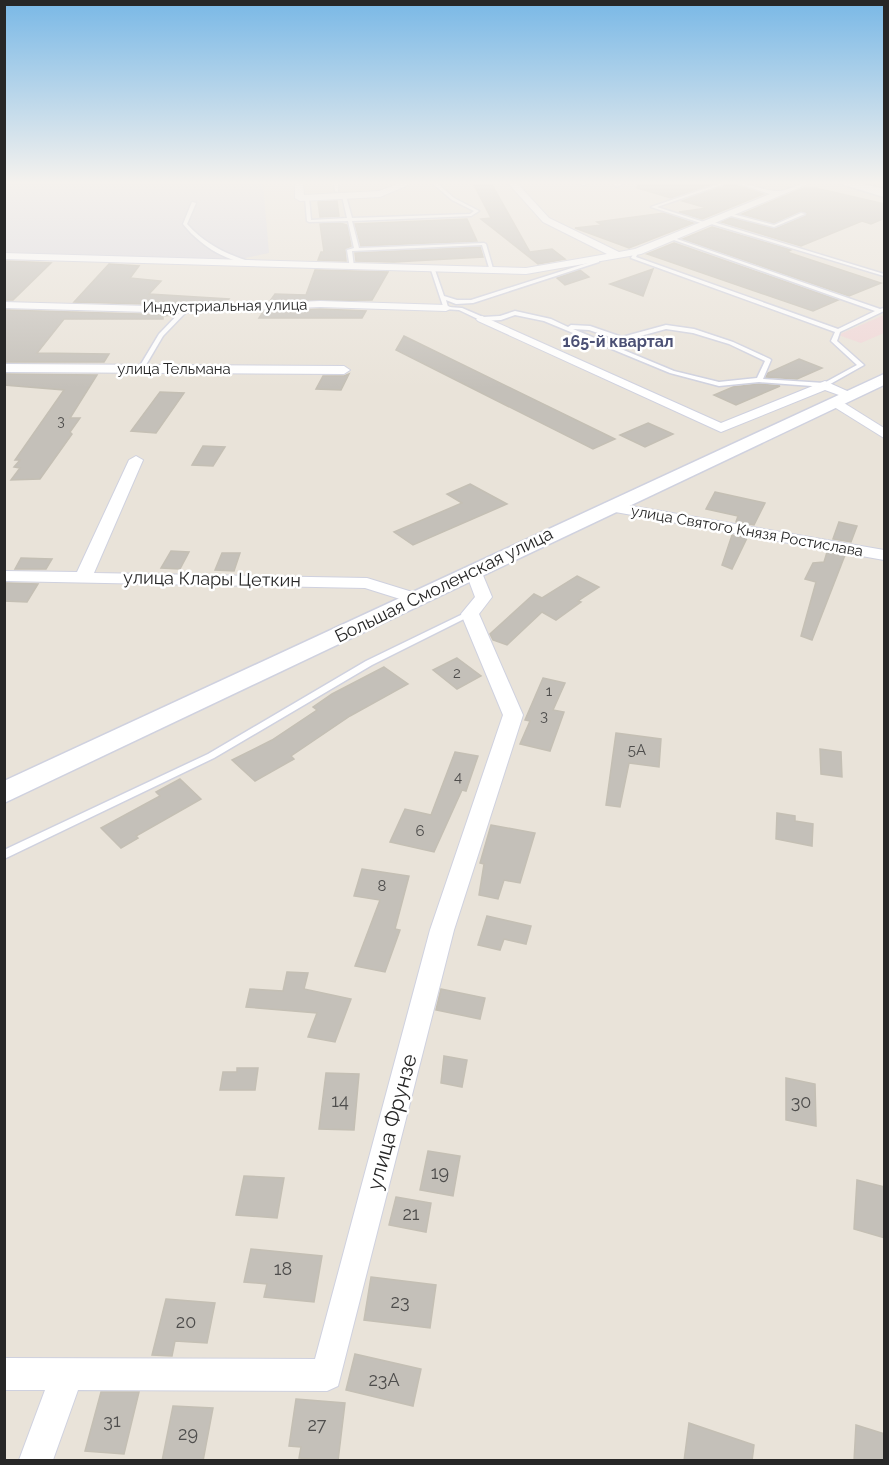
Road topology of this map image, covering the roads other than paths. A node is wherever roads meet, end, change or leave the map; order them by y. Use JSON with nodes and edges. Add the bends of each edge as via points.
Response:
{"nodes":[{"id":1,"x":217,"y":251,"type":"edge"},
{"id":2,"x":349,"y":251,"type":"edge"},
{"id":3,"x":486,"y":251,"type":"edge"},
{"id":4,"x":610,"y":251,"type":"edge"},
{"id":5,"x":712,"y":251,"type":"edge"},
{"id":6,"x":804,"y":251,"type":"edge"},
{"id":7,"x":637,"y":252,"type":"joint"},
{"id":8,"x":4,"y":256,"type":"edge"},
{"id":9,"x":620,"y":256,"type":"junction"},
{"id":10,"x":597,"y":261,"type":"junction"},
{"id":11,"x":257,"y":265,"type":"junction"},
{"id":12,"x":352,"y":267,"type":"junction"},
{"id":13,"x":433,"y":270,"type":"junction"},
{"id":14,"x":492,"y":271,"type":"junction"},
{"id":15,"x":885,"y":275,"type":"edge"},
{"id":16,"x":444,"y":303,"type":"junction"},
{"id":17,"x":4,"y":304,"type":"edge"},
{"id":18,"x":185,"y":310,"type":"junction"},
{"id":19,"x":882,"y":310,"type":"edge"},
{"id":20,"x":482,"y":319,"type":"junction"},
{"id":21,"x":545,"y":319,"type":"junction"},
{"id":22,"x":838,"y":331,"type":"junction"},
{"id":23,"x":4,"y":369,"type":"edge"},
{"id":24,"x":141,"y":369,"type":"junction"},
{"id":25,"x":344,"y":370,"type":"dead end"},
{"id":26,"x":885,"y":379,"type":"edge"},
{"id":27,"x":759,"y":380,"type":"junction"},
{"id":28,"x":837,"y":394,"type":"junction"},
{"id":29,"x":885,"y":434,"type":"edge"},
{"id":30,"x":136,"y":460,"type":"dead end"},
{"id":31,"x":609,"y":507,"type":"junction"},
{"id":32,"x":885,"y":555,"type":"edge"},
{"id":33,"x":474,"y":573,"type":"junction"},
{"id":34,"x":4,"y":576,"type":"edge"},
{"id":35,"x":84,"y":576,"type":"junction"},
{"id":36,"x":416,"y":599,"type":"junction"},
{"id":37,"x":470,"y":614,"type":"junction"},
{"id":38,"x":4,"y":793,"type":"edge"},
{"id":39,"x":4,"y":855,"type":"edge"},
{"id":40,"x":4,"y":1374,"type":"edge"},
{"id":41,"x":67,"y":1376,"type":"junction"},
{"id":42,"x":36,"y":1461,"type":"edge"}],
"edges":[{"from":1,"to":11,"type":"lane"},
{"from":2,"to":12,"type":"lane"},
{"from":3,"to":14,"type":"lane"},
{"from":4,"to":9,"type":"street"},
{"from":5,"to":19,"type":"lane"},
{"from":6,"to":15,"type":"lane"},
{"from":7,"to":9,"type":"street"},
{"from":7,"to":22,"type":"lane","via":[[633,258]]},
{"from":8,"to":11,"type":"street"},
{"from":9,"to":10,"type":"street"},
{"from":10,"to":14,"type":"street","via":[[526,271]]},
{"from":10,"to":16,"type":"lane","via":[[471,302]]},
{"from":11,"to":12,"type":"street"},
{"from":12,"to":13,"type":"street"},
{"from":13,"to":14,"type":"street"},
{"from":13,"to":16,"type":"lane"},
{"from":16,"to":18,"type":"street","name":"Индустриальная улица"},
{"from":16,"to":20,"type":"lane"},
{"from":17,"to":18,"type":"street","name":"Индустриальная улица"},
{"from":18,"to":24,"type":"lane","via":[[161,335]]},
{"from":19,"to":22,"type":"lane"},
{"from":20,"to":21,"type":"lane","via":[[515,313]]},
{"from":20,"to":28,"type":"street","via":[[722,428]]},
{"from":21,"to":27,"type":"lane","via":[[672,372],[718,384]]},
{"from":21,"to":27,"type":"lane","via":[[622,339],[666,327],[694,331],[768,360]]},
{"from":22,"to":28,"type":"lane","via":[[834,341],[861,365]]},
{"from":23,"to":24,"type":"street","name":"улица Тельмана"},
{"from":24,"to":25,"type":"street","name":"улица Тельмана"},
{"from":26,"to":28,"type":"main road","name":"Большая Смоленская улица"},
{"from":27,"to":28,"type":"lane"},
{"from":28,"to":29,"type":"street"},
{"from":28,"to":31,"type":"main road","name":"Большая Смоленская улица"},
{"from":30,"to":35,"type":"street"},
{"from":31,"to":32,"type":"street","name":"улица Святого Князя Ростислава"},
{"from":31,"to":33,"type":"main road","name":"Большая Смоленская улица"},
{"from":33,"to":36,"type":"main road","name":"Большая Смоленская улица"},
{"from":33,"to":37,"type":"street","via":[[484,597]]},
{"from":34,"to":35,"type":"street","name":"улица Клары Цеткин"},
{"from":35,"to":36,"type":"street","name":"улица Клары Цеткин","via":[[367,583]]},
{"from":36,"to":38,"type":"main road","name":"Большая Смоленская улица"},
{"from":37,"to":39,"type":"lane","via":[[369,663],[211,756]]},
{"from":37,"to":41,"type":"street","name":"улица Фрунзе","via":[[513,715],[442,930],[327,1375]]},
{"from":40,"to":41,"type":"street","name":"улица Фрунзе"},
{"from":41,"to":42,"type":"street"}]}
